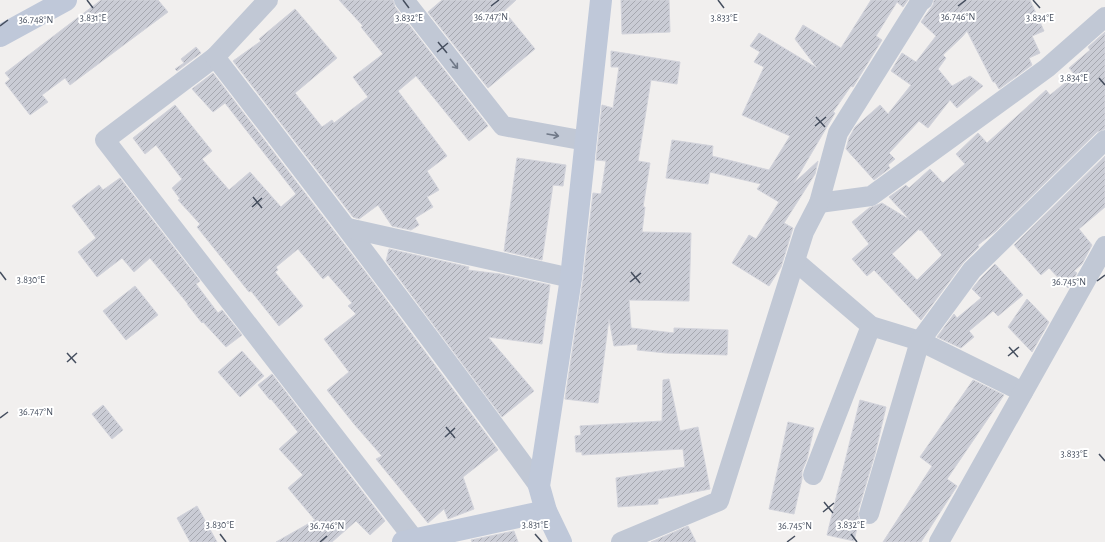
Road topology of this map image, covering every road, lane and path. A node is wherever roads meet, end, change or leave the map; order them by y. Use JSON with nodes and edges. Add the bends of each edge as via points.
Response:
{"nodes":[{"id":1,"x":66,"y":0,"type":"edge"},
{"id":2,"x":268,"y":0,"type":"edge"},
{"id":3,"x":404,"y":0,"type":"edge"},
{"id":4,"x":601,"y":0,"type":"edge"},
{"id":5,"x":922,"y":0,"type":"edge"},
{"id":6,"x":1105,"y":17,"type":"edge"},
{"id":7,"x":0,"y":36,"type":"edge"},
{"id":8,"x":215,"y":57,"type":"junction"},
{"id":9,"x":1105,"y":140,"type":"edge"},
{"id":10,"x":586,"y":141,"type":"junction"},
{"id":11,"x":819,"y":203,"type":"junction"},
{"id":12,"x":348,"y":228,"type":"junction"},
{"id":13,"x":1105,"y":246,"type":"edge"},
{"id":14,"x":795,"y":261,"type":"junction"},
{"id":15,"x":571,"y":278,"type":"junction"},
{"id":16,"x":871,"y":326,"type":"junction"},
{"id":17,"x":920,"y":342,"type":"junction"},
{"id":18,"x":1023,"y":392,"type":"junction"},
{"id":19,"x":813,"y":475,"type":"dead end"},
{"id":20,"x":540,"y":486,"type":"junction"},
{"id":21,"x":546,"y":511,"type":"junction"},
{"id":22,"x":869,"y":514,"type":"dead end"},
{"id":23,"x":409,"y":540,"type":"edge"},
{"id":24,"x":561,"y":542,"type":"edge"},
{"id":25,"x":621,"y":542,"type":"edge"},
{"id":26,"x":939,"y":542,"type":"edge"}],
"edges":[{"from":1,"to":7,"type":"main road"},
{"from":2,"to":8,"type":"street"},
{"from":3,"to":10,"type":"street","one_way":true,"via":[[503,126]]},
{"from":4,"to":10,"type":"main road"},
{"from":5,"to":11,"type":"street","via":[[838,133]]},
{"from":6,"to":11,"type":"street","via":[[1047,68],[871,196]]},
{"from":8,"to":12,"type":"street"},
{"from":8,"to":23,"type":"street","via":[[105,140]]},
{"from":9,"to":17,"type":"street","via":[[972,270]]},
{"from":10,"to":15,"type":"main road"},
{"from":11,"to":14,"type":"street","via":[[804,232]]},
{"from":12,"to":15,"type":"street"},
{"from":12,"to":20,"type":"street"},
{"from":13,"to":18,"type":"street"},
{"from":14,"to":16,"type":"street"},
{"from":14,"to":25,"type":"street","via":[[719,501]]},
{"from":15,"to":20,"type":"main road"},
{"from":16,"to":17,"type":"street"},
{"from":16,"to":19,"type":"street"},
{"from":17,"to":18,"type":"street"},
{"from":17,"to":22,"type":"street"},
{"from":18,"to":26,"type":"street"},
{"from":20,"to":21,"type":"main road"},
{"from":21,"to":23,"type":"main road"},
{"from":21,"to":24,"type":"main road"}]}
